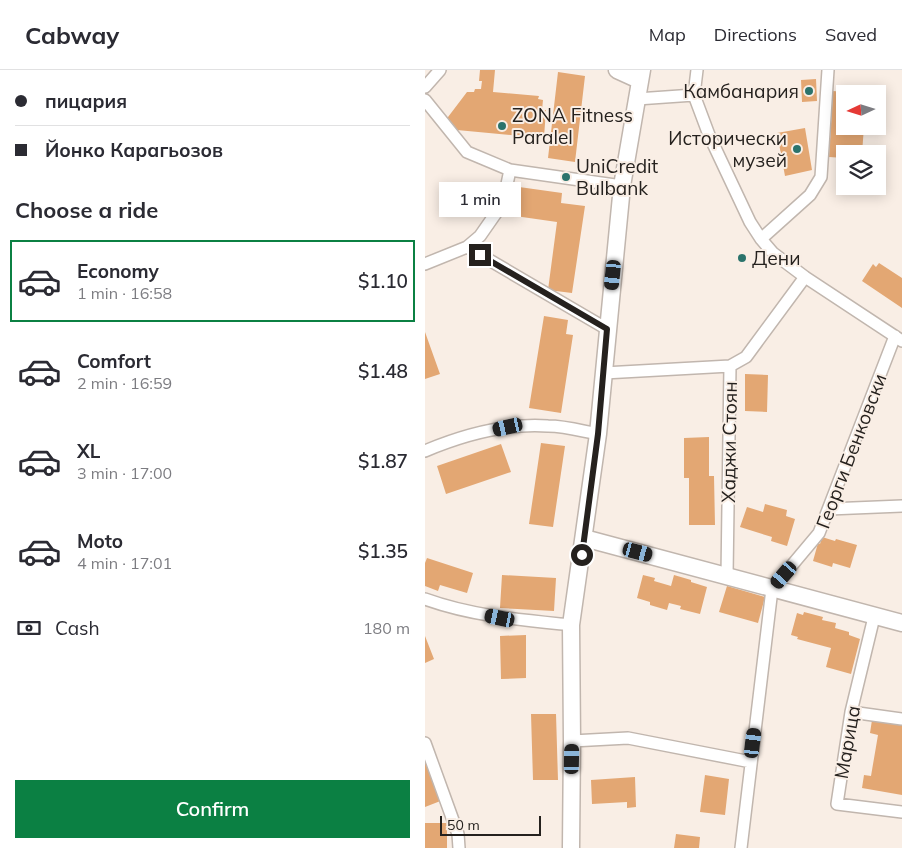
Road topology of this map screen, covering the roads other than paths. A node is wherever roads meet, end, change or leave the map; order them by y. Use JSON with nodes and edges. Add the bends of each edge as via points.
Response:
{"nodes":[{"id":1,"x":440,"y":70,"type":"edge"},
{"id":2,"x":617,"y":70,"type":"edge"},
{"id":3,"x":697,"y":70,"type":"edge"},
{"id":4,"x":828,"y":70,"type":"edge"},
{"id":5,"x":641,"y":75,"type":"edge"},
{"id":6,"x":425,"y":88,"type":"edge"},
{"id":7,"x":694,"y":95,"type":"junction"},
{"id":8,"x":637,"y":99,"type":"junction"},
{"id":9,"x":425,"y":100,"type":"edge"},
{"id":10,"x":510,"y":170,"type":"junction"},
{"id":11,"x":622,"y":186,"type":"junction"},
{"id":12,"x":761,"y":239,"type":"junction"},
{"id":13,"x":467,"y":247,"type":"junction"},
{"id":14,"x":425,"y":264,"type":"edge"},
{"id":15,"x":805,"y":277,"type":"junction"},
{"id":16,"x":607,"y":329,"type":"junction"},
{"id":17,"x":899,"y":339,"type":"edge"},
{"id":18,"x":731,"y":366,"type":"junction"},
{"id":19,"x":604,"y":373,"type":"junction"},
{"id":20,"x":598,"y":434,"type":"junction"},
{"id":21,"x":425,"y":451,"type":"edge"},
{"id":22,"x":902,"y":506,"type":"edge"},
{"id":23,"x":829,"y":509,"type":"junction"},
{"id":24,"x":584,"y":538,"type":"junction"},
{"id":25,"x":727,"y":576,"type":"junction"},
{"id":26,"x":772,"y":589,"type":"junction"},
{"id":27,"x":425,"y":599,"type":"edge"},
{"id":28,"x":874,"y":617,"type":"junction"},
{"id":29,"x":902,"y":623,"type":"edge"},
{"id":30,"x":571,"y":625,"type":"junction"},
{"id":31,"x":851,"y":712,"type":"junction"},
{"id":32,"x":902,"y":719,"type":"edge"},
{"id":33,"x":572,"y":741,"type":"junction"},
{"id":34,"x":425,"y":743,"type":"edge"},
{"id":35,"x":751,"y":762,"type":"junction"},
{"id":36,"x":902,"y":812,"type":"edge"},
{"id":37,"x":459,"y":848,"type":"edge"},
{"id":38,"x":571,"y":848,"type":"edge"},
{"id":39,"x":741,"y":848,"type":"edge"}],
"edges":[{"from":1,"to":6,"type":"street"},
{"from":2,"to":5,"type":"street"},
{"from":3,"to":7,"type":"street"},
{"from":4,"to":12,"type":"street","via":[[821,177],[810,195]]},
{"from":5,"to":8,"type":"street"},
{"from":7,"to":8,"type":"street"},
{"from":7,"to":12,"type":"street","via":[[741,205]]},
{"from":8,"to":11,"type":"street"},
{"from":9,"to":10,"type":"street","via":[[467,152]]},
{"from":10,"to":11,"type":"street"},
{"from":10,"to":13,"type":"street","via":[[503,203],[480,236]]},
{"from":11,"to":16,"type":"street"},
{"from":12,"to":15,"type":"street","via":[[773,253]]},
{"from":13,"to":14,"type":"street"},
{"from":13,"to":16,"type":"street"},
{"from":15,"to":17,"type":"street"},
{"from":15,"to":18,"type":"street","name":"Хаджи Стоян","via":[[746,357]]},
{"from":16,"to":19,"type":"street"},
{"from":17,"to":23,"type":"street","name":"Георги Бенковски"},
{"from":18,"to":19,"type":"street"},
{"from":18,"to":25,"type":"street","name":"Хаджи Стоян"},
{"from":19,"to":20,"type":"street"},
{"from":20,"to":21,"type":"street","via":[[549,426],[508,427],[447,442]]},
{"from":20,"to":24,"type":"street"},
{"from":22,"to":23,"type":"street"},
{"from":23,"to":26,"type":"street","name":"Георги Бенковски","via":[[819,533]]},
{"from":24,"to":25,"type":"street"},
{"from":24,"to":30,"type":"street"},
{"from":25,"to":26,"type":"street"},
{"from":26,"to":28,"type":"street"},
{"from":26,"to":35,"type":"street"},
{"from":27,"to":30,"type":"street","via":[[500,618]]},
{"from":28,"to":29,"type":"street"},
{"from":28,"to":31,"type":"street","name":"Марица"},
{"from":30,"to":33,"type":"street"},
{"from":31,"to":32,"type":"street"},
{"from":31,"to":36,"type":"street","name":"Марица","via":[[837,804]]},
{"from":33,"to":35,"type":"street","via":[[628,738]]},
{"from":33,"to":38,"type":"street"},
{"from":34,"to":37,"type":"street","via":[[459,834]]},
{"from":35,"to":39,"type":"street"}]}
